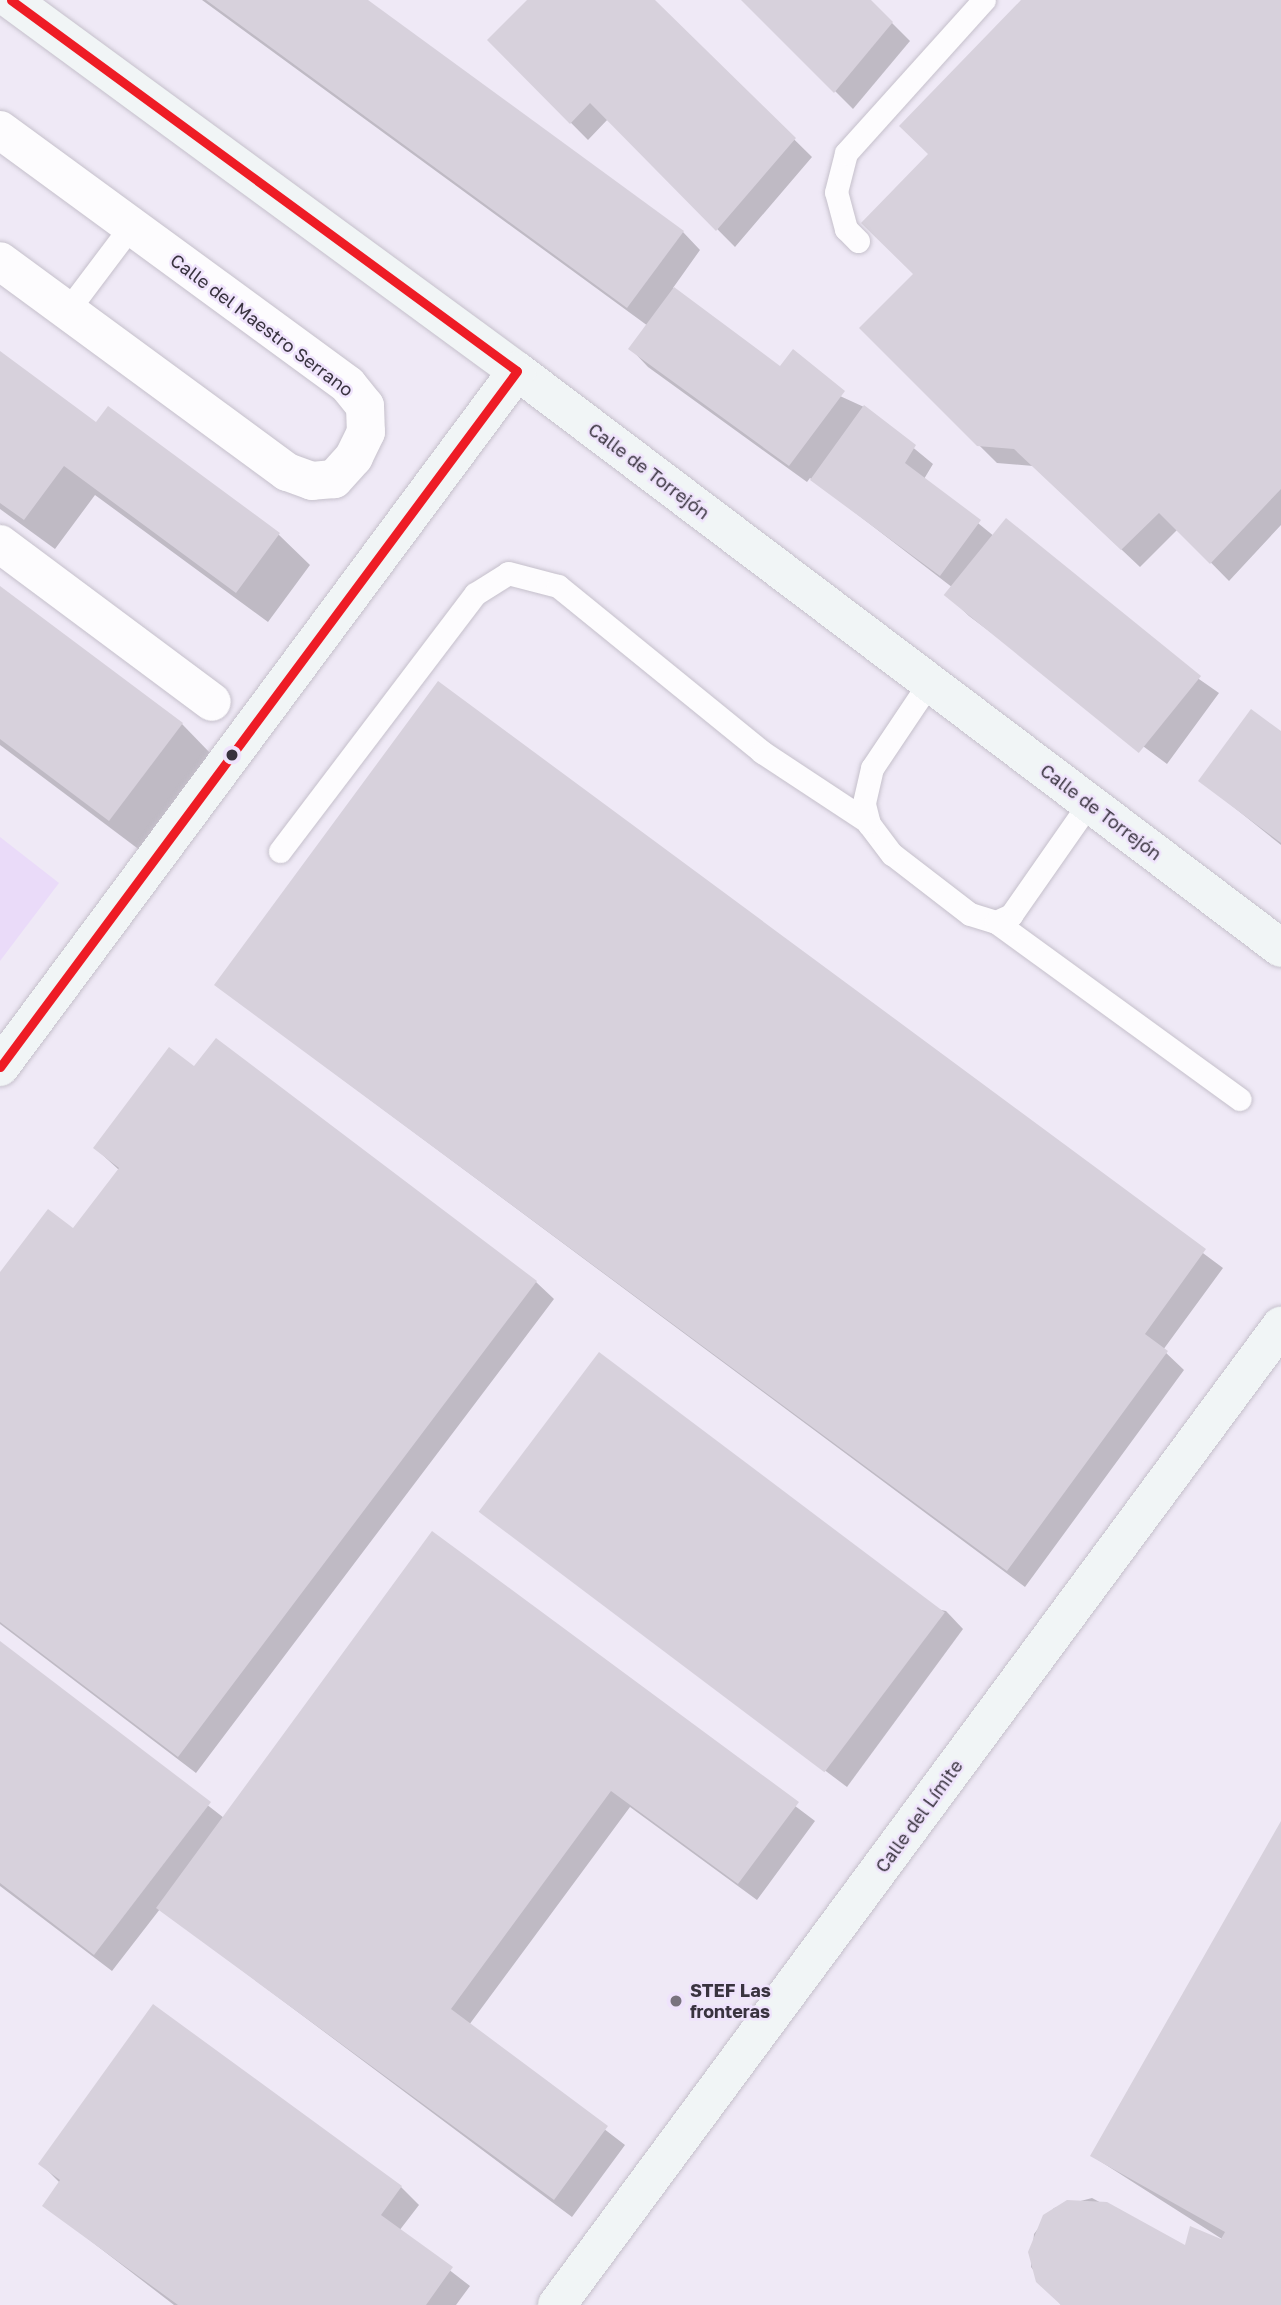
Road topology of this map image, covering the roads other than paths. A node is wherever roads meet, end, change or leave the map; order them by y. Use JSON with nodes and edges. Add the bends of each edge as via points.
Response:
{"nodes":[{"id":1,"x":11,"y":0,"type":"edge"},
{"id":2,"x":984,"y":0,"type":"edge"},
{"id":3,"x":0,"y":130,"type":"edge"},
{"id":4,"x":131,"y":226,"type":"junction"},
{"id":5,"x":858,"y":241,"type":"dead end"},
{"id":6,"x":0,"y":261,"type":"edge"},
{"id":7,"x":67,"y":311,"type":"junction"},
{"id":8,"x":517,"y":371,"type":"junction"},
{"id":9,"x":0,"y":544,"type":"edge"},
{"id":10,"x":929,"y":683,"type":"junction"},
{"id":11,"x":212,"y":702,"type":"dead end"},
{"id":12,"x":1089,"y":803,"type":"junction"},
{"id":13,"x":868,"y":822,"type":"junction"},
{"id":14,"x":280,"y":851,"type":"dead end"},
{"id":15,"x":996,"y":922,"type":"junction"},
{"id":16,"x":1281,"y":948,"type":"edge"},
{"id":17,"x":0,"y":1067,"type":"edge"},
{"id":18,"x":1240,"y":1099,"type":"dead end"},
{"id":19,"x":1281,"y":1326,"type":"edge"},
{"id":20,"x":557,"y":2305,"type":"edge"}],
"edges":[{"from":1,"to":8,"type":"street","name":"Calle de Torrejón"},
{"from":2,"to":5,"type":"lane","via":[[846,153],[836,192],[846,229]]},
{"from":3,"to":4,"type":"street","name":"Calle del Maestro Serrano"},
{"from":4,"to":7,"type":"lane"},
{"from":4,"to":7,"type":"street","name":"Calle del Maestro Serrano","via":[[348,385],[365,406],[366,432],[354,457],[334,479],[312,481],[287,472]]},
{"from":6,"to":7,"type":"street","name":"Calle del Maestro Serrano"},
{"from":8,"to":10,"type":"street","name":"Calle de Torrejón"},
{"from":8,"to":17,"type":"street"},
{"from":9,"to":11,"type":"street"},
{"from":10,"to":12,"type":"street","name":"Calle de Torrejón"},
{"from":10,"to":13,"type":"lane","via":[[872,768]]},
{"from":12,"to":15,"type":"lane","via":[[1011,915]]},
{"from":12,"to":16,"type":"street","name":"Calle de Torrejón"},
{"from":13,"to":14,"type":"lane","via":[[762,752],[558,586],[508,573],[475,594]]},
{"from":13,"to":15,"type":"lane","via":[[892,854],[970,914]]},
{"from":15,"to":18,"type":"lane"},
{"from":19,"to":20,"type":"street","name":"Calle del Límite"}]}
